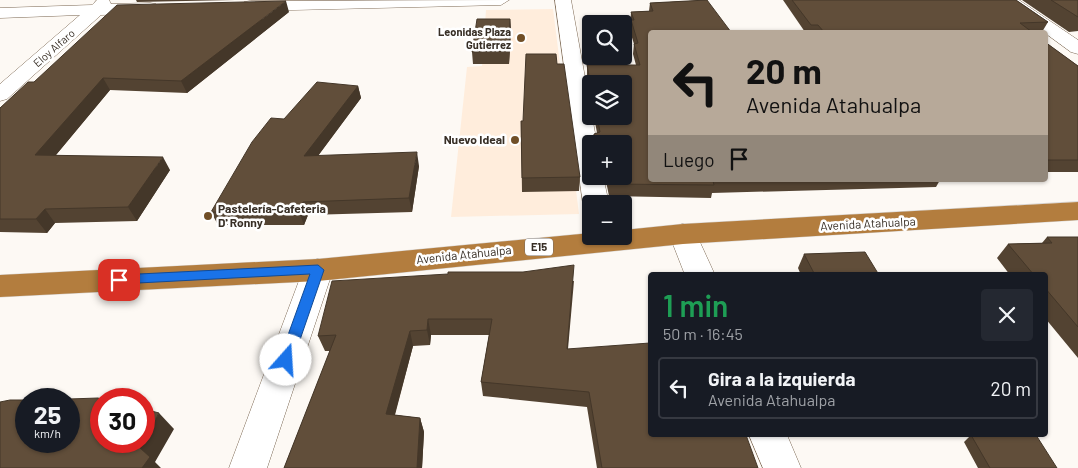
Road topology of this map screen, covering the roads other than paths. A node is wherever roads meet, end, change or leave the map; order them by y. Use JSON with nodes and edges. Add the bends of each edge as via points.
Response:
{"nodes":[{"id":1,"x":501,"y":0,"type":"edge"},
{"id":2,"x":563,"y":0,"type":"edge"},
{"id":3,"x":1008,"y":0,"type":"edge"},
{"id":4,"x":388,"y":1,"type":"edge"},
{"id":5,"x":418,"y":1,"type":"edge"},
{"id":6,"x":103,"y":5,"type":"edge"},
{"id":7,"x":237,"y":6,"type":"edge"},
{"id":8,"x":168,"y":8,"type":"edge"},
{"id":9,"x":0,"y":13,"type":"edge"},
{"id":10,"x":1078,"y":48,"type":"edge"},
{"id":11,"x":0,"y":95,"type":"edge"},
{"id":12,"x":584,"y":135,"type":"edge"},
{"id":13,"x":1078,"y":211,"type":"edge"},
{"id":14,"x":683,"y":234,"type":"junction"},
{"id":15,"x":632,"y":236,"type":"edge"},
{"id":16,"x":582,"y":240,"type":"edge"},
{"id":17,"x":318,"y":270,"type":"junction"},
{"id":18,"x":699,"y":272,"type":"edge"},
{"id":19,"x":0,"y":286,"type":"edge"},
{"id":20,"x":769,"y":437,"type":"edge"},
{"id":21,"x":248,"y":468,"type":"edge"},
{"id":22,"x":782,"y":468,"type":"edge"}],
"edges":[{"from":1,"to":5,"type":"street"},
{"from":2,"to":12,"type":"street"},
{"from":3,"to":10,"type":"street"},
{"from":4,"to":5,"type":"street"},
{"from":4,"to":7,"type":"street"},
{"from":6,"to":8,"type":"street"},
{"from":6,"to":9,"type":"street"},
{"from":6,"to":11,"type":"street","name":"Eloy Alfaro"},
{"from":13,"to":14,"type":"highway","name":"Avenida Atahualpa","number":"E15"},
{"from":14,"to":15,"type":"highway","name":"Avenida Atahualpa","number":"E15"},
{"from":14,"to":18,"type":"street"},
{"from":16,"to":17,"type":"highway","name":"Avenida Atahualpa","number":"E15"},
{"from":17,"to":19,"type":"highway","name":"Avenida Atahualpa","number":"E15"},
{"from":17,"to":21,"type":"street"},
{"from":20,"to":22,"type":"street"}]}
